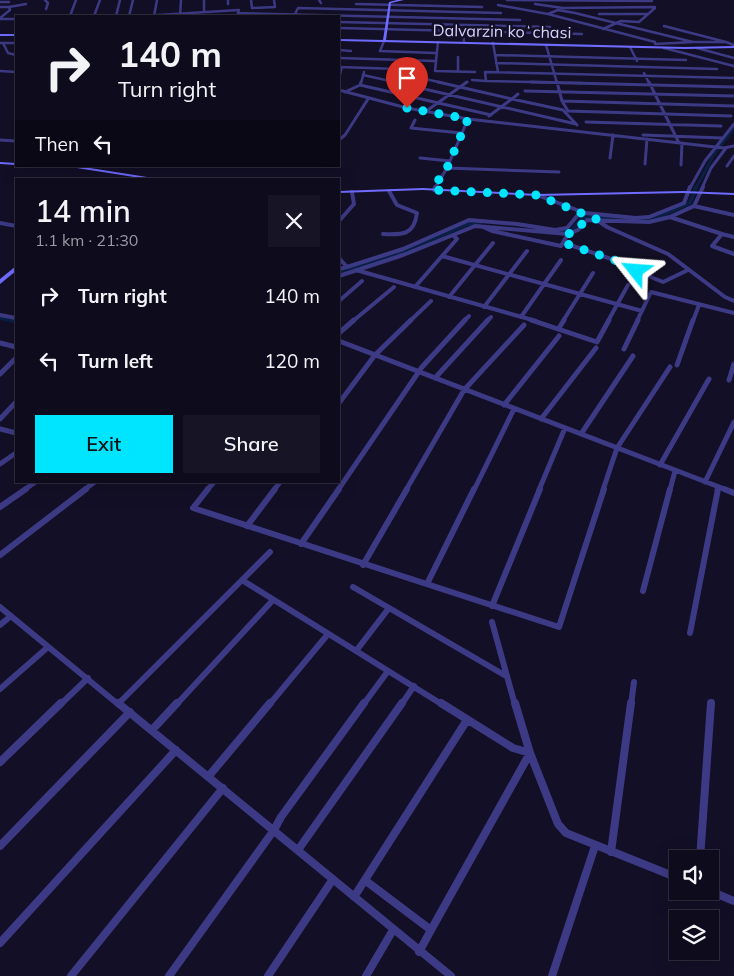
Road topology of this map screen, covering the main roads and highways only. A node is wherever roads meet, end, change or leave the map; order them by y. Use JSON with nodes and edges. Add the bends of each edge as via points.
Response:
{"nodes":[{"id":1,"x":403,"y":0,"type":"edge"},
{"id":2,"x":0,"y":34,"type":"edge"},
{"id":3,"x":15,"y":34,"type":"edge"},
{"id":4,"x":340,"y":39,"type":"edge"},
{"id":5,"x":384,"y":40,"type":"junction"},
{"id":6,"x":501,"y":43,"type":"junction"},
{"id":7,"x":734,"y":46,"type":"edge"},
{"id":8,"x":662,"y":47,"type":"junction"},
{"id":9,"x":686,"y":48,"type":"junction"},
{"id":10,"x":0,"y":163,"type":"edge"},
{"id":11,"x":15,"y":164,"type":"edge"},
{"id":12,"x":72,"y":167,"type":"edge"},
{"id":13,"x":128,"y":177,"type":"edge"},
{"id":14,"x":143,"y":178,"type":"edge"},
{"id":15,"x":340,"y":192,"type":"edge"},
{"id":16,"x":734,"y":194,"type":"edge"},
{"id":17,"x":15,"y":270,"type":"edge"},
{"id":18,"x":0,"y":282,"type":"edge"}],
"edges":[{"from":1,"to":5,"type":"main road","via":[[390,4]]},
{"from":2,"to":3,"type":"main road"},
{"from":4,"to":5,"type":"main road","name":"Dalvarzin koʻchasi"},
{"from":5,"to":6,"type":"main road","name":"Dalvarzin koʻchasi"},
{"from":5,"to":6,"type":"main road","name":"Dalvarzin koʻchasi"},
{"from":6,"to":8,"type":"main road","name":"Dalvarzin koʻchasi"},
{"from":6,"to":8,"type":"main road","name":"Dalvarzin koʻchasi"},
{"from":7,"to":9,"type":"main road"},
{"from":7,"to":9,"type":"main road"},
{"from":8,"to":9,"type":"main road"},
{"from":10,"to":11,"type":"main road"},
{"from":12,"to":13,"type":"main road"},
{"from":13,"to":14,"type":"main road"},
{"from":15,"to":16,"type":"main road"},
{"from":17,"to":18,"type":"main road"}]}
